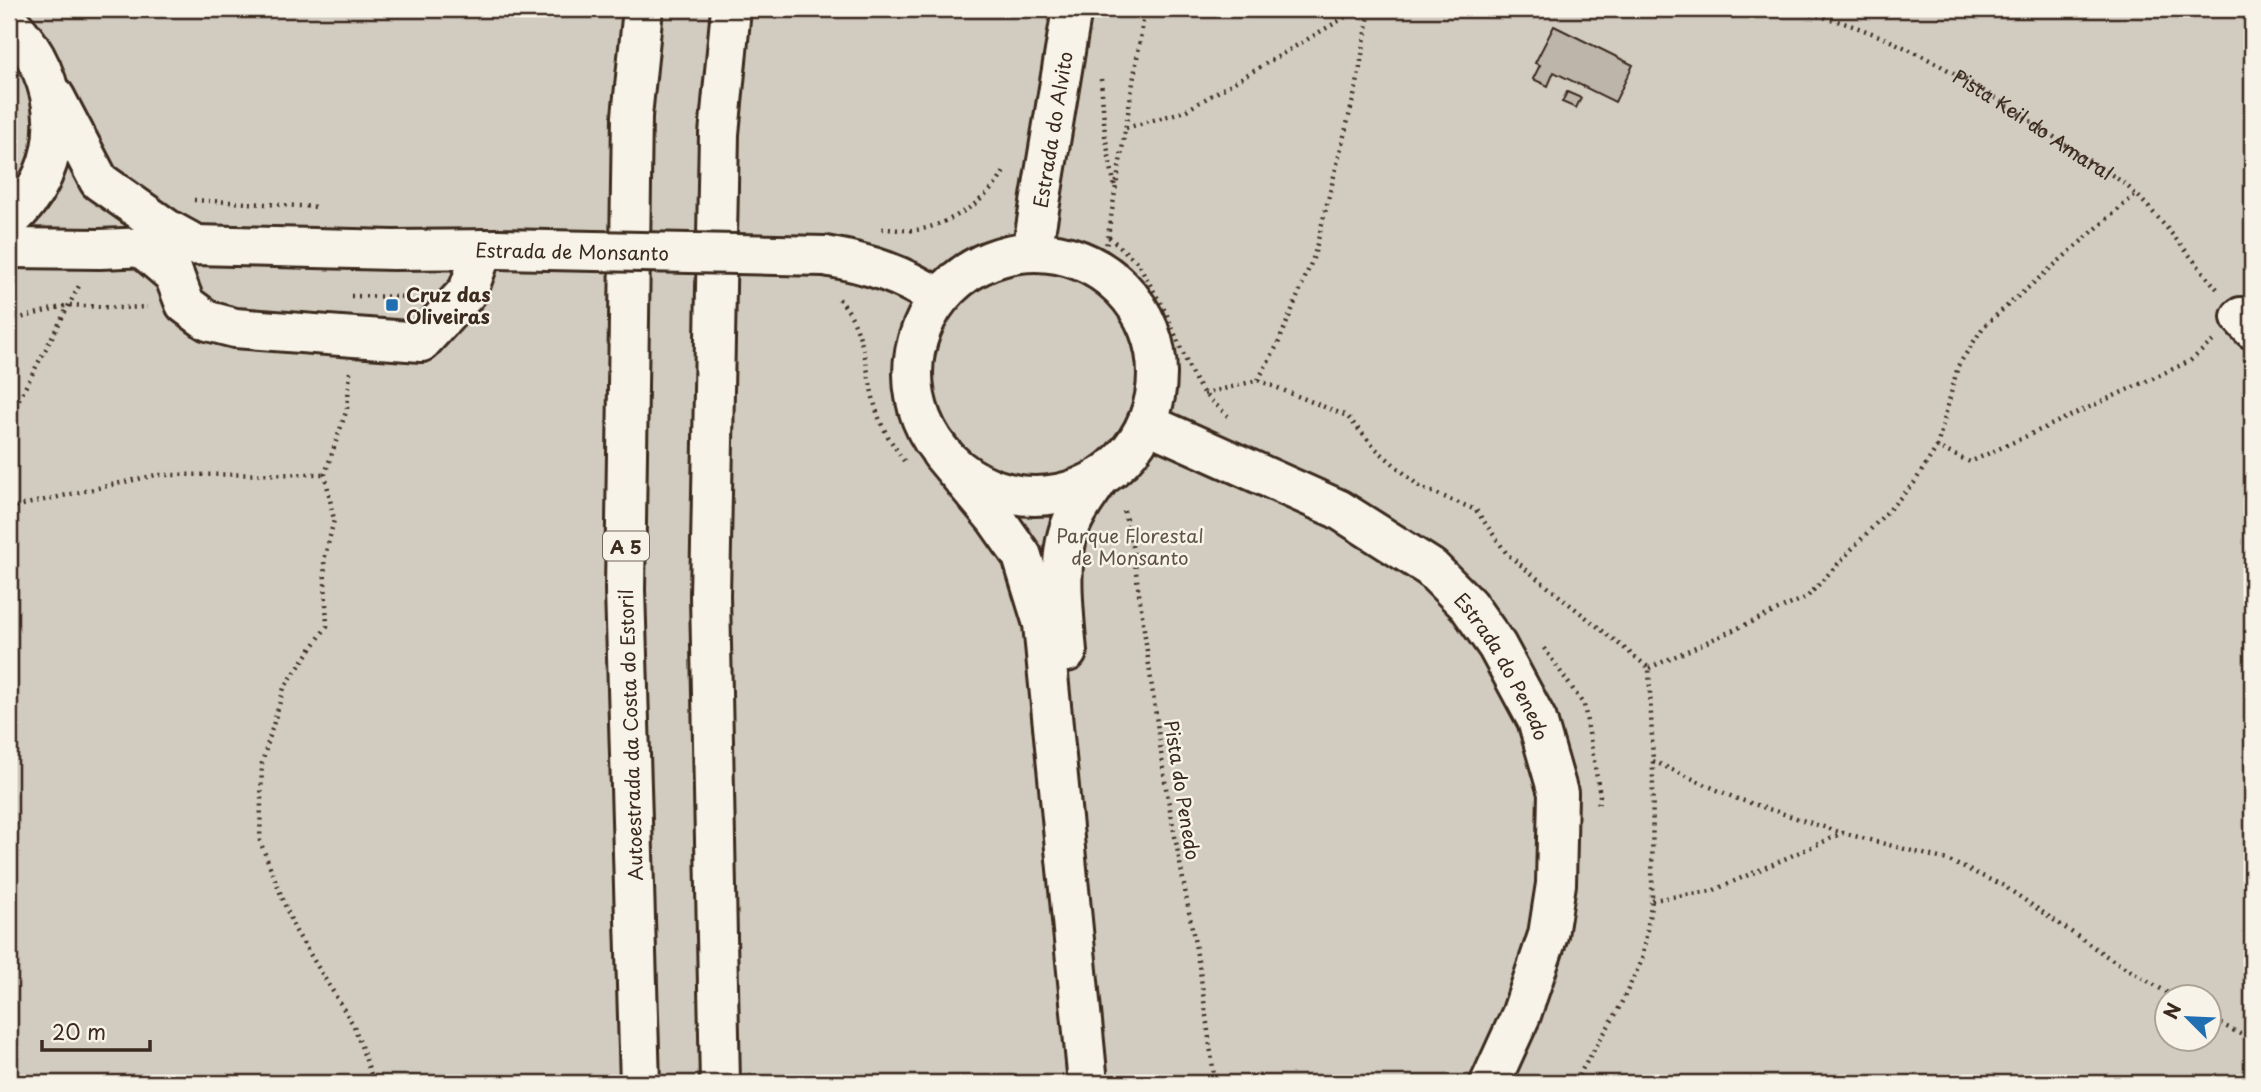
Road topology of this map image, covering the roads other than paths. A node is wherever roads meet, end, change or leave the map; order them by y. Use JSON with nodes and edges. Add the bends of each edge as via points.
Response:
{"nodes":[{"id":1,"x":643,"y":9,"type":"edge"},
{"id":2,"x":731,"y":9,"type":"edge"},
{"id":3,"x":1072,"y":9,"type":"edge"},
{"id":4,"x":9,"y":22,"type":"edge"},
{"id":5,"x":49,"y":86,"type":"junction"},
{"id":6,"x":9,"y":221,"type":"edge"},
{"id":7,"x":196,"y":244,"type":"junction"},
{"id":8,"x":141,"y":247,"type":"junction"},
{"id":9,"x":9,"y":248,"type":"edge"},
{"id":10,"x":491,"y":249,"type":"junction"},
{"id":11,"x":1032,"y":252,"type":"junction"},
{"id":12,"x":939,"y":298,"type":"junction"},
{"id":13,"x":1147,"y":424,"type":"junction"},
{"id":14,"x":923,"y":458,"type":"junction"},
{"id":15,"x":1110,"y":490,"type":"junction"},
{"id":16,"x":720,"y":1082,"type":"edge"},
{"id":17,"x":640,"y":1083,"type":"edge"},
{"id":18,"x":1088,"y":1083,"type":"edge"},
{"id":19,"x":1105,"y":1083,"type":"edge"},
{"id":20,"x":1490,"y":1083,"type":"edge"}],
"edges":[{"from":1,"to":17,"type":"main road","name":"Autoestrada da Costa do Estoril","number":"A 5","via":[[632,116],[625,590]]},
{"from":2,"to":16,"type":"main road","via":[[719,134],[710,596]]},
{"from":3,"to":11,"type":"main road","name":"Estrada do Alvito"},
{"from":4,"to":5,"type":"main road","via":[[27,41]]},
{"from":5,"to":6,"type":"main road","via":[[54,120],[51,153],[39,184]]},
{"from":5,"to":7,"type":"main road","name":"Estrada de Monsanto","via":[[99,181]]},
{"from":7,"to":8,"type":"main road","name":"Estrada de Monsanto"},
{"from":7,"to":10,"type":"main road","name":"Estrada de Monsanto"},
{"from":8,"to":9,"type":"main road","name":"Estrada de Monsanto"},
{"from":8,"to":10,"type":"main road","via":[[174,275],[185,304],[208,321],[235,328],[421,342],[468,291]]},
{"from":10,"to":12,"type":"main road","name":"Estrada de Monsanto","bridge":true,"via":[[825,256],[910,279]]},
{"from":11,"to":12,"type":"main road","via":[[990,260]]},
{"from":11,"to":13,"type":"main road","via":[[1081,260],[1105,254],[1149,328],[1156,351],[1155,401]]},
{"from":12,"to":14,"type":"main road","via":[[926,318],[913,364],[913,388],[927,433]]},
{"from":13,"to":15,"type":"main road"},
{"from":13,"to":20,"type":"main road","name":"Estrada do Penedo","via":[[1338,509],[1431,568],[1468,605],[1497,646],[1537,720],[1558,793],[1556,884],[1548,934],[1521,1016]]},
{"from":14,"to":15,"type":"main road","via":[[1002,493],[1027,497]]},
{"from":14,"to":18,"type":"main road","via":[[996,519],[1022,556],[1044,624]]},
{"from":15,"to":19,"type":"main road","via":[[1071,524],[1064,546],[1064,610]]}]}
